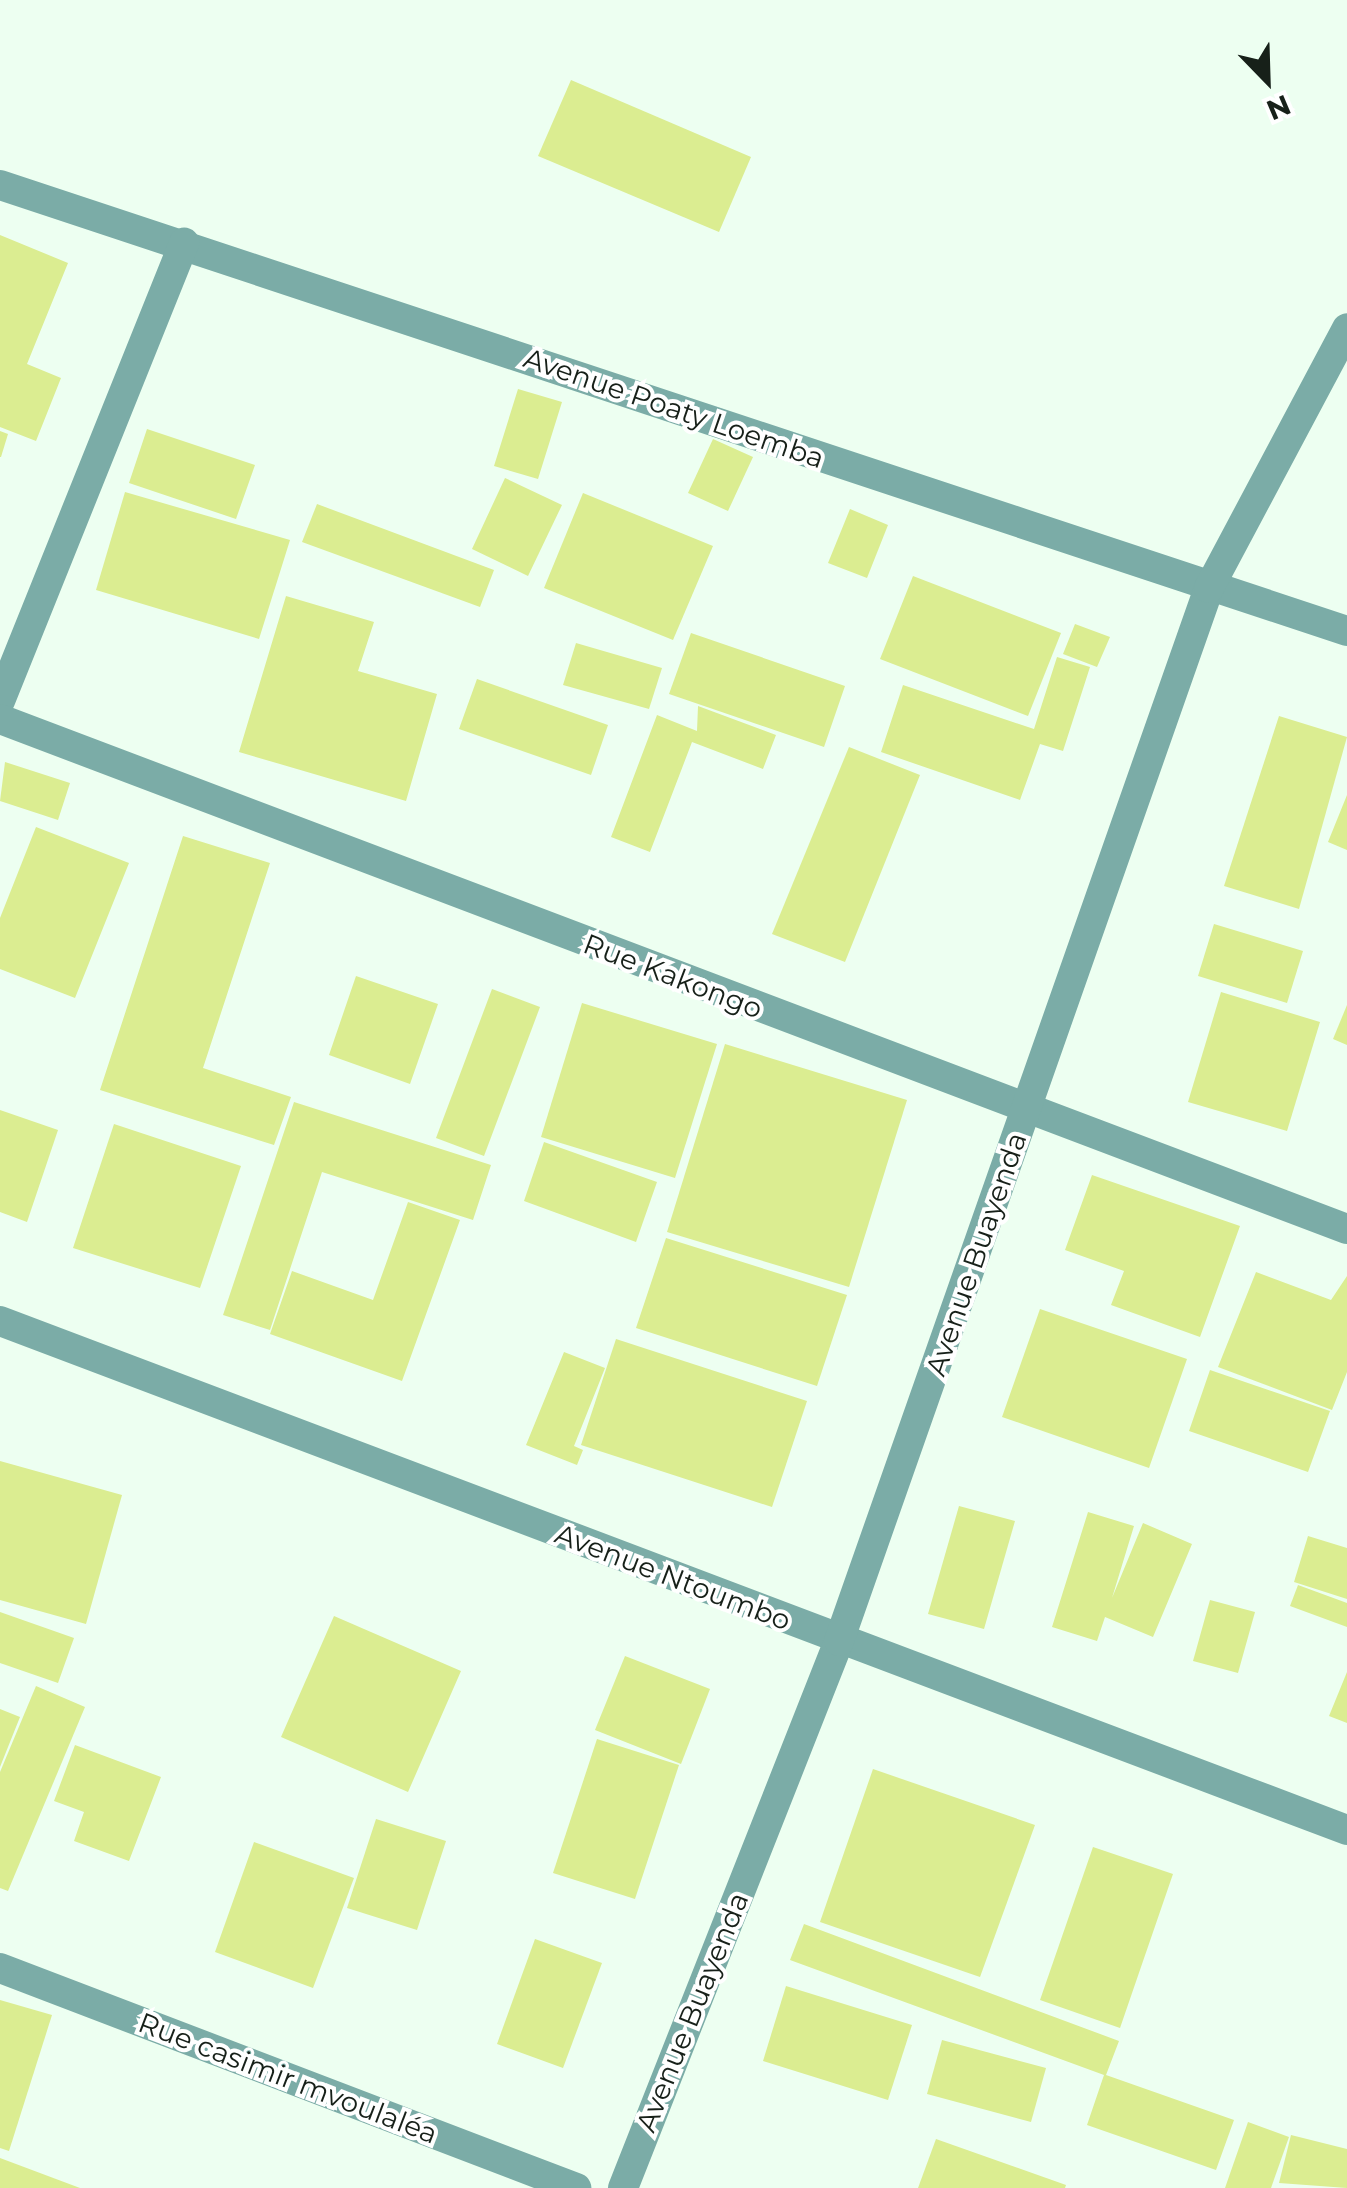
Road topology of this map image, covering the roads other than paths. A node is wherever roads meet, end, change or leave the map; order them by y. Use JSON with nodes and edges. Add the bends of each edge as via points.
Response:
{"nodes":[{"id":1,"x":0,"y":185,"type":"edge"},
{"id":2,"x":184,"y":242,"type":"junction"},
{"id":3,"x":1347,"y":328,"type":"edge"},
{"id":4,"x":1208,"y":588,"type":"junction"},
{"id":5,"x":1347,"y":631,"type":"edge"},
{"id":6,"x":0,"y":701,"type":"edge"},
{"id":7,"x":0,"y":718,"type":"edge"},
{"id":8,"x":1026,"y":1112,"type":"junction"},
{"id":9,"x":1347,"y":1229,"type":"edge"},
{"id":10,"x":0,"y":1321,"type":"edge"},
{"id":11,"x":839,"y":1640,"type":"junction"},
{"id":12,"x":1347,"y":1830,"type":"edge"},
{"id":13,"x":0,"y":1968,"type":"edge"},
{"id":14,"x":576,"y":2188,"type":"edge"},
{"id":15,"x":623,"y":2188,"type":"edge"}],
"edges":[{"from":1,"to":2,"type":"street","name":"Avenue Poaty Loemba"},
{"from":2,"to":4,"type":"street","name":"Avenue Poaty Loemba"},
{"from":2,"to":6,"type":"street"},
{"from":3,"to":4,"type":"street","name":"Avenue Buayenda"},
{"from":4,"to":5,"type":"street","name":"Avenue Poaty Loemba"},
{"from":4,"to":8,"type":"street","name":"Avenue Buayenda"},
{"from":7,"to":8,"type":"street","name":"Rue Kakongo"},
{"from":8,"to":9,"type":"street","name":"Rue Kakongo"},
{"from":8,"to":11,"type":"street","name":"Avenue Buayenda"},
{"from":10,"to":11,"type":"street","name":"Avenue Ntoumbo"},
{"from":11,"to":12,"type":"street","name":"Avenue Ntoumbo"},
{"from":11,"to":15,"type":"street","name":"Avenue Buayenda"},
{"from":13,"to":14,"type":"street","name":"Rue casimir mvoulaléa"}]}
